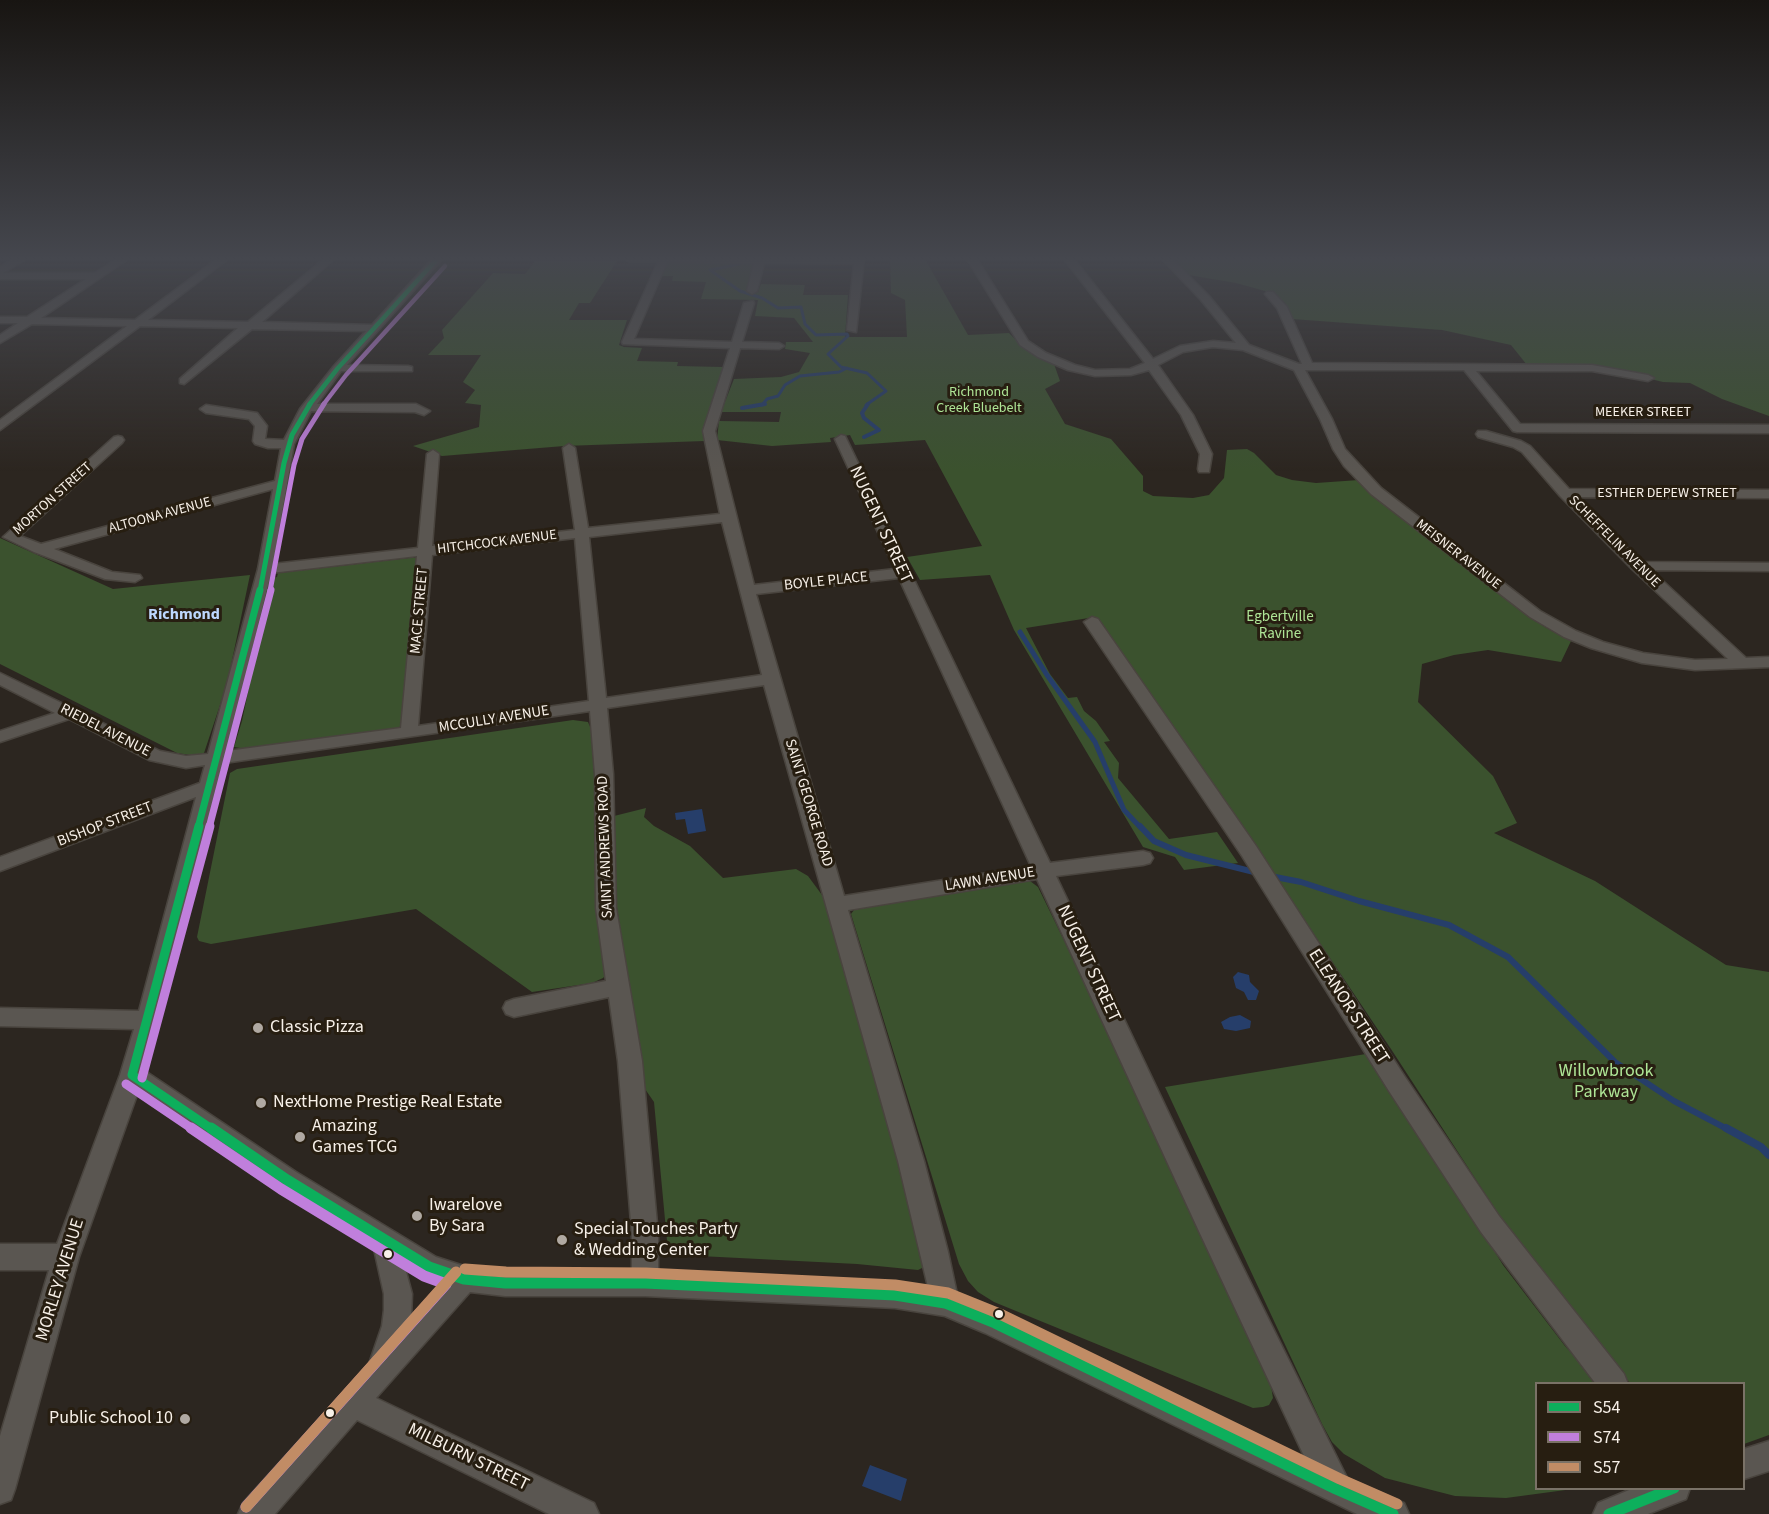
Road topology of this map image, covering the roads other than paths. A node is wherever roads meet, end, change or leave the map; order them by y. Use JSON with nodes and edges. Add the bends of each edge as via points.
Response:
{"nodes":[{"id":1,"x":16,"y":330,"type":"edge"},
{"id":2,"x":129,"y":330,"type":"edge"},
{"id":3,"x":243,"y":330,"type":"edge"},
{"id":4,"x":374,"y":330,"type":"edge"},
{"id":5,"x":632,"y":330,"type":"edge"},
{"id":6,"x":740,"y":330,"type":"edge"},
{"id":7,"x":1016,"y":330,"type":"edge"},
{"id":8,"x":1125,"y":330,"type":"edge"},
{"id":9,"x":1231,"y":330,"type":"edge"},
{"id":10,"x":1290,"y":330,"type":"edge"},
{"id":11,"x":0,"y":340,"type":"edge"},
{"id":12,"x":735,"y":345,"type":"junction"},
{"id":13,"x":779,"y":346,"type":"dead end"},
{"id":14,"x":1245,"y":347,"type":"junction"},
{"id":15,"x":1151,"y":363,"type":"junction"},
{"id":16,"x":1303,"y":367,"type":"junction"},
{"id":17,"x":1467,"y":367,"type":"junction"},
{"id":18,"x":339,"y":368,"type":"junction"},
{"id":19,"x":408,"y":369,"type":"dead end"},
{"id":20,"x":1648,"y":378,"type":"dead end"},
{"id":21,"x":184,"y":381,"type":"dead end"},
{"id":22,"x":308,"y":407,"type":"junction"},
{"id":23,"x":206,"y":409,"type":"dead end"},
{"id":24,"x":424,"y":411,"type":"dead end"},
{"id":25,"x":0,"y":425,"type":"edge"},
{"id":26,"x":1769,"y":429,"type":"edge"},
{"id":27,"x":1482,"y":434,"type":"dead end"},
{"id":28,"x":841,"y":439,"type":"dead end"},
{"id":29,"x":118,"y":440,"type":"dead end"},
{"id":30,"x":288,"y":444,"type":"junction"},
{"id":31,"x":569,"y":448,"type":"dead end"},
{"id":32,"x":433,"y":454,"type":"dead end"},
{"id":33,"x":1204,"y":469,"type":"dead end"},
{"id":34,"x":281,"y":483,"type":"junction"},
{"id":35,"x":1565,"y":493,"type":"junction"},
{"id":36,"x":1769,"y":495,"type":"edge"},
{"id":37,"x":728,"y":517,"type":"junction"},
{"id":38,"x":582,"y":533,"type":"junction"},
{"id":39,"x":39,"y":549,"type":"junction"},
{"id":40,"x":426,"y":551,"type":"junction"},
{"id":41,"x":1637,"y":566,"type":"junction"},
{"id":42,"x":1769,"y":567,"type":"edge"},
{"id":43,"x":265,"y":569,"type":"junction"},
{"id":44,"x":903,"y":573,"type":"junction"},
{"id":45,"x":135,"y":578,"type":"dead end"},
{"id":46,"x":749,"y":590,"type":"junction"},
{"id":47,"x":1092,"y":622,"type":"dead end"},
{"id":48,"x":1741,"y":662,"type":"junction"},
{"id":49,"x":1769,"y":662,"type":"edge"},
{"id":50,"x":0,"y":678,"type":"edge"},
{"id":51,"x":771,"y":679,"type":"junction"},
{"id":52,"x":598,"y":705,"type":"junction"},
{"id":53,"x":71,"y":713,"type":"junction"},
{"id":54,"x":409,"y":733,"type":"junction"},
{"id":55,"x":0,"y":737,"type":"edge"},
{"id":56,"x":216,"y":760,"type":"junction"},
{"id":57,"x":209,"y":786,"type":"junction"},
{"id":58,"x":1143,"y":858,"type":"dead end"},
{"id":59,"x":0,"y":864,"type":"edge"},
{"id":60,"x":1044,"y":871,"type":"junction"},
{"id":61,"x":838,"y":904,"type":"junction"},
{"id":62,"x":618,"y":987,"type":"junction"},
{"id":63,"x":514,"y":1008,"type":"dead end"},
{"id":64,"x":0,"y":1017,"type":"edge"},
{"id":65,"x":148,"y":1020,"type":"junction"},
{"id":66,"x":132,"y":1075,"type":"junction"},
{"id":67,"x":386,"y":1242,"type":"junction"},
{"id":68,"x":0,"y":1257,"type":"edge"},
{"id":69,"x":66,"y":1257,"type":"junction"},
{"id":70,"x":464,"y":1279,"type":"junction"},
{"id":71,"x":645,"y":1283,"type":"junction"},
{"id":72,"x":945,"y":1303,"type":"junction"},
{"id":73,"x":376,"y":1375,"type":"junction"},
{"id":74,"x":1613,"y":1382,"type":"edge"},
{"id":75,"x":354,"y":1403,"type":"junction"},
{"id":76,"x":1769,"y":1456,"type":"edge"},
{"id":77,"x":1745,"y":1463,"type":"edge"},
{"id":78,"x":0,"y":1489,"type":"edge"},
{"id":79,"x":1336,"y":1489,"type":"junction"},
{"id":80,"x":1670,"y":1490,"type":"edge"},
{"id":81,"x":254,"y":1514,"type":"edge"},
{"id":82,"x":583,"y":1514,"type":"edge"},
{"id":83,"x":1393,"y":1514,"type":"edge"},
{"id":84,"x":1609,"y":1514,"type":"edge"}],
"edges":[{"from":1,"to":11,"type":"street"},
{"from":2,"to":25,"type":"street"},
{"from":3,"to":21,"type":"street"},
{"from":4,"to":18,"type":"street","name":"MORLEY AVENUE"},
{"from":5,"to":12,"type":"street","via":[[627,341],[638,344]]},
{"from":6,"to":12,"type":"street","name":"SAINT GEORGE ROAD"},
{"from":7,"to":15,"type":"street","via":[[1024,343],[1055,362],[1087,372],[1120,373]]},
{"from":8,"to":15,"type":"street"},
{"from":9,"to":14,"type":"street"},
{"from":10,"to":16,"type":"street","name":"MEISNER AVENUE"},
{"from":12,"to":13,"type":"street"},
{"from":12,"to":37,"type":"street","name":"SAINT GEORGE ROAD","via":[[709,431]]},
{"from":14,"to":15,"type":"street","via":[[1190,346]]},
{"from":14,"to":16,"type":"street"},
{"from":15,"to":33,"type":"street","via":[[1187,415],[1206,454]]},
{"from":16,"to":17,"type":"street"},
{"from":16,"to":48,"type":"street","name":"MEISNER AVENUE","via":[[1339,449],[1361,477],[1535,614],[1570,634],[1642,658],[1695,665]]},
{"from":17,"to":20,"type":"street","via":[[1592,368]]},
{"from":17,"to":26,"type":"street","name":"MEEKER STREET","via":[[1517,428]]},
{"from":18,"to":19,"type":"street"},
{"from":18,"to":22,"type":"street","name":"MORLEY AVENUE"},
{"from":22,"to":24,"type":"street"},
{"from":22,"to":30,"type":"street","name":"MORLEY AVENUE"},
{"from":23,"to":30,"type":"street","via":[[253,416],[261,426],[259,441]]},
{"from":27,"to":35,"type":"street","name":"SCHEFFELIN AVENUE","via":[[1526,449]]},
{"from":28,"to":44,"type":"street","name":"NUGENT STREET"},
{"from":29,"to":39,"type":"street","name":"MORTON STREET","via":[[10,537]]},
{"from":30,"to":34,"type":"street","name":"MORLEY AVENUE"},
{"from":31,"to":38,"type":"street","name":"SAINT ANDREWS ROAD"},
{"from":32,"to":40,"type":"street","name":"MACE STREET"},
{"from":34,"to":39,"type":"street","name":"ALTOONA AVENUE"},
{"from":34,"to":43,"type":"street","name":"MORLEY AVENUE"},
{"from":35,"to":36,"type":"street","name":"ESTHER DEPEW STREET"},
{"from":35,"to":41,"type":"street","name":"SCHEFFELIN AVENUE"},
{"from":37,"to":38,"type":"street","name":"HITCHCOCK AVENUE"},
{"from":37,"to":46,"type":"street","name":"SAINT GEORGE ROAD"},
{"from":38,"to":40,"type":"street","name":"HITCHCOCK AVENUE"},
{"from":38,"to":52,"type":"street","name":"SAINT ANDREWS ROAD"},
{"from":39,"to":45,"type":"street","via":[[110,576]]},
{"from":40,"to":43,"type":"street","name":"HITCHCOCK AVENUE"},
{"from":40,"to":54,"type":"street","name":"MACE STREET"},
{"from":41,"to":42,"type":"street"},
{"from":41,"to":48,"type":"street","name":"SCHEFFELIN AVENUE"},
{"from":43,"to":56,"type":"street","name":"MORLEY AVENUE"},
{"from":44,"to":46,"type":"street","name":"BOYLE PLACE"},
{"from":44,"to":60,"type":"street","name":"NUGENT STREET"},
{"from":46,"to":51,"type":"street","name":"SAINT GEORGE ROAD"},
{"from":47,"to":74,"type":"street","name":"ELEANOR STREET","via":[[1249,851],[1490,1224]]},
{"from":48,"to":49,"type":"street","name":"MEISNER AVENUE"},
{"from":50,"to":53,"type":"street","name":"RIEDEL AVENUE"},
{"from":51,"to":52,"type":"street","name":"MCCULLY AVENUE"},
{"from":51,"to":61,"type":"street","name":"SAINT GEORGE ROAD"},
{"from":52,"to":54,"type":"street","name":"MCCULLY AVENUE"},
{"from":52,"to":62,"type":"street","name":"SAINT ANDREWS ROAD","via":[[604,774],[606,908]]},
{"from":53,"to":55,"type":"street"},
{"from":53,"to":56,"type":"street","name":"RIEDEL AVENUE","via":[[166,760]]},
{"from":54,"to":56,"type":"street","name":"MCCULLY AVENUE"},
{"from":56,"to":57,"type":"street","name":"MORLEY AVENUE"},
{"from":57,"to":59,"type":"street","name":"BISHOP STREET"},
{"from":57,"to":65,"type":"street","name":"MORLEY AVENUE"},
{"from":58,"to":60,"type":"street","name":"LAWN AVENUE"},
{"from":60,"to":61,"type":"street","name":"LAWN AVENUE"},
{"from":60,"to":79,"type":"street","name":"NUGENT STREET"},
{"from":61,"to":72,"type":"street","name":"SAINT GEORGE ROAD","via":[[914,1172]]},
{"from":62,"to":63,"type":"street"},
{"from":62,"to":71,"type":"street","name":"SAINT ANDREWS ROAD","via":[[630,1061],[642,1189]]},
{"from":64,"to":65,"type":"street"},
{"from":65,"to":66,"type":"street","name":"MORLEY AVENUE"},
{"from":66,"to":67,"type":"street"},
{"from":66,"to":69,"type":"street","name":"MORLEY AVENUE"},
{"from":67,"to":70,"type":"street","via":[[429,1267]]},
{"from":67,"to":73,"type":"street","via":[[398,1310]]},
{"from":68,"to":69,"type":"street"},
{"from":69,"to":78,"type":"street","name":"MORLEY AVENUE"},
{"from":70,"to":71,"type":"street"},
{"from":70,"to":73,"type":"street"},
{"from":71,"to":72,"type":"street","via":[[895,1295]]},
{"from":72,"to":79,"type":"street","via":[[995,1323]]},
{"from":73,"to":75,"type":"street"},
{"from":75,"to":81,"type":"street"},
{"from":75,"to":82,"type":"street","name":"MILBURN STREET"},
{"from":76,"to":77,"type":"street"},
{"from":79,"to":83,"type":"street"},
{"from":80,"to":84,"type":"street"}]}
